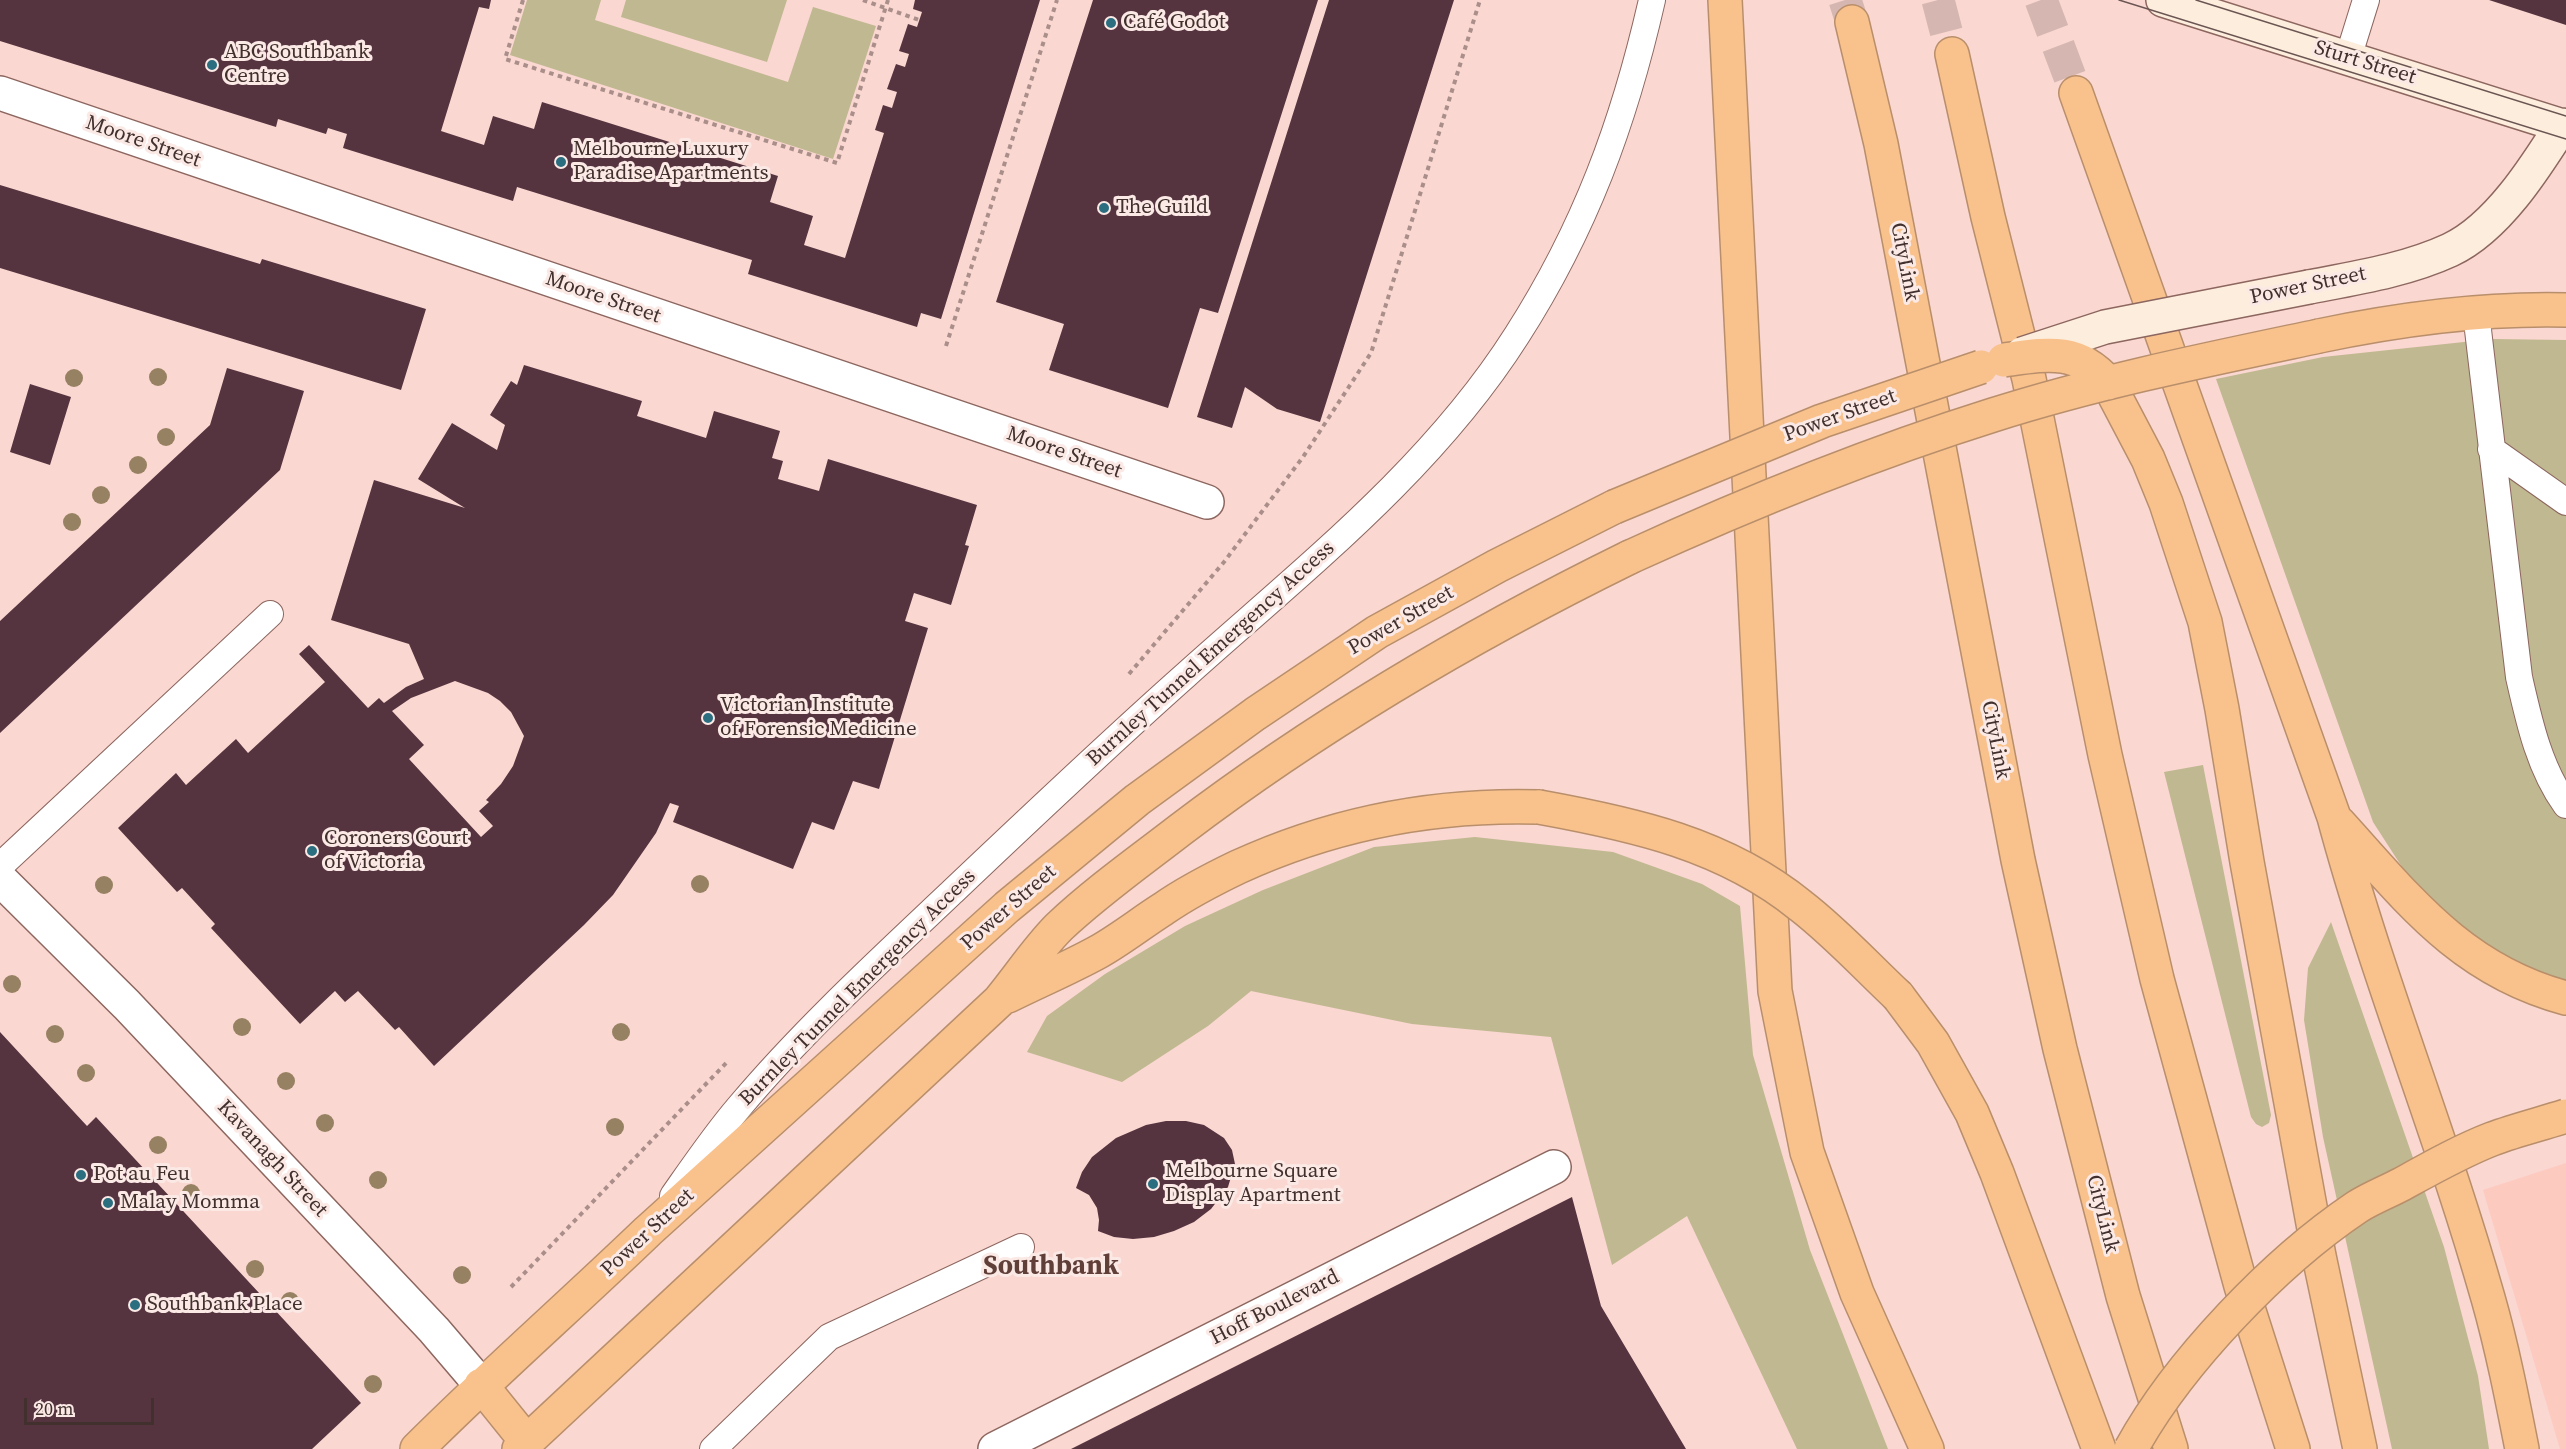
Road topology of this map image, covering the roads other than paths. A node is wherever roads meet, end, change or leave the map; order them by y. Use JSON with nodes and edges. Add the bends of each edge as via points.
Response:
{"nodes":[{"id":1,"x":1652,"y":0,"type":"edge"},
{"id":2,"x":1725,"y":0,"type":"edge"},
{"id":3,"x":2163,"y":0,"type":"edge"},
{"id":4,"x":2366,"y":0,"type":"edge"},
{"id":5,"x":2216,"y":8,"type":"edge"},
{"id":6,"x":1852,"y":22,"type":"tunnel mouth"},
{"id":7,"x":1952,"y":54,"type":"tunnel mouth"},
{"id":8,"x":2348,"y":58,"type":"junction"},
{"id":9,"x":0,"y":93,"type":"edge"},
{"id":10,"x":2076,"y":93,"type":"tunnel mouth"},
{"id":11,"x":2564,"y":126,"type":"edge"},
{"id":12,"x":2566,"y":310,"type":"edge"},
{"id":13,"x":2476,"y":313,"type":"junction"},
{"id":14,"x":2004,"y":360,"type":"junction"},
{"id":15,"x":2108,"y":383,"type":"junction"},
{"id":16,"x":2491,"y":449,"type":"junction"},
{"id":17,"x":1207,"y":502,"type":"dead end"},
{"id":18,"x":2566,"y":502,"type":"edge"},
{"id":19,"x":270,"y":614,"type":"dead end"},
{"id":20,"x":2566,"y":805,"type":"edge"},
{"id":21,"x":2334,"y":817,"type":"junction"},
{"id":22,"x":0,"y":866,"type":"edge"},
{"id":23,"x":0,"y":879,"type":"edge"},
{"id":24,"x":2566,"y":998,"type":"edge"},
{"id":25,"x":999,"y":1001,"type":"junction"},
{"id":26,"x":2566,"y":1116,"type":"edge"},
{"id":27,"x":1554,"y":1167,"type":"dead end"},
{"id":28,"x":648,"y":1231,"type":"junction"},
{"id":29,"x":1021,"y":1247,"type":"dead end"},
{"id":30,"x":481,"y":1385,"type":"junction"},
{"id":31,"x":526,"y":1447,"type":"edge"},
{"id":32,"x":417,"y":1449,"type":"edge"},
{"id":33,"x":712,"y":1449,"type":"edge"},
{"id":34,"x":995,"y":1449,"type":"edge"},
{"id":35,"x":1927,"y":1449,"type":"edge"},
{"id":36,"x":2099,"y":1449,"type":"edge"},
{"id":37,"x":2131,"y":1449,"type":"edge"},
{"id":38,"x":2171,"y":1449,"type":"edge"},
{"id":39,"x":2293,"y":1449,"type":"edge"},
{"id":40,"x":2360,"y":1449,"type":"edge"},
{"id":41,"x":2522,"y":1449,"type":"edge"}],
"edges":[{"from":1,"to":28,"type":"lane","name":"Burnley Tunnel Emergency Access","via":[[1618,129],[1556,270],[1515,338],[1429,451],[1312,564],[1186,675],[894,947],[739,1107]]},
{"from":2,"to":35,"type":"highway","via":[[1775,991],[1807,1152],[1857,1293]]},
{"from":3,"to":5,"type":"main road","name":"Sturt Street"},
{"from":4,"to":8,"type":"lane"},
{"from":5,"to":8,"type":"main road","name":"Sturt Street"},
{"from":6,"to":38,"type":"highway","name":"CityLink","via":[[1881,144],[2018,860],[2060,1049],[2123,1296]]},
{"from":7,"to":39,"type":"highway","via":[[2029,378],[2105,755],[2154,968],[2241,1286]]},
{"from":8,"to":11,"type":"main road","name":"Sturt Street"},
{"from":9,"to":17,"type":"street","name":"Moore Street"},
{"from":10,"to":21,"type":"highway"},
{"from":11,"to":14,"type":"main road","name":"Power Street","bridge":true,"via":[[2496,215],[2451,250],[2399,267],[2105,327]]},
{"from":12,"to":13,"type":"highway"},
{"from":13,"to":15,"type":"highway","bridge":true,"via":[[2397,321]]},
{"from":13,"to":16,"type":"lane"},
{"from":14,"to":15,"type":"highway","bridge":true,"via":[[2042,355],[2074,358]]},
{"from":14,"to":28,"type":"highway","name":"Power Street","bridge":true,"via":[[1822,421],[1614,507],[1377,633],[1255,714],[1137,801],[1008,907]]},
{"from":15,"to":25,"type":"highway","bridge":true,"via":[[1994,414],[1896,447],[1714,518],[1482,632],[1370,698],[1222,798],[1130,868],[1059,928]]},
{"from":15,"to":40,"type":"highway","via":[[2166,503],[2205,622],[2319,1256]]},
{"from":16,"to":18,"type":"lane"},
{"from":16,"to":20,"type":"lane","via":[[2519,677],[2547,772]]},
{"from":19,"to":22,"type":"lane"},
{"from":21,"to":24,"type":"highway","via":[[2405,898],[2453,941],[2531,988]]},
{"from":21,"to":41,"type":"highway","via":[[2356,899],[2489,1299]]},
{"from":23,"to":30,"type":"street","name":"Kavanagh Street","via":[[127,1005],[434,1330]]},
{"from":25,"to":31,"type":"highway"},
{"from":25,"to":36,"type":"highway","bridge":true,"via":[[1099,951],[1166,906],[1237,868],[1300,841],[1372,821],[1440,810],[1539,807],[1619,822],[1698,845],[1801,906],[1898,996],[1933,1043],[1972,1113],[1998,1173]]},
{"from":26,"to":37,"type":"highway","bridge":true,"via":[[2491,1140],[2358,1207],[2300,1252],[2246,1302],[2185,1370],[2147,1420]]},
{"from":27,"to":34,"type":"street","name":"Hoff Boulevard"},
{"from":28,"to":30,"type":"highway","name":"Power Street"},
{"from":29,"to":33,"type":"lane","via":[[829,1337]]},
{"from":30,"to":31,"type":"highway","name":"Kavanagh Street"},
{"from":30,"to":32,"type":"highway","name":"Power Street"}]}
